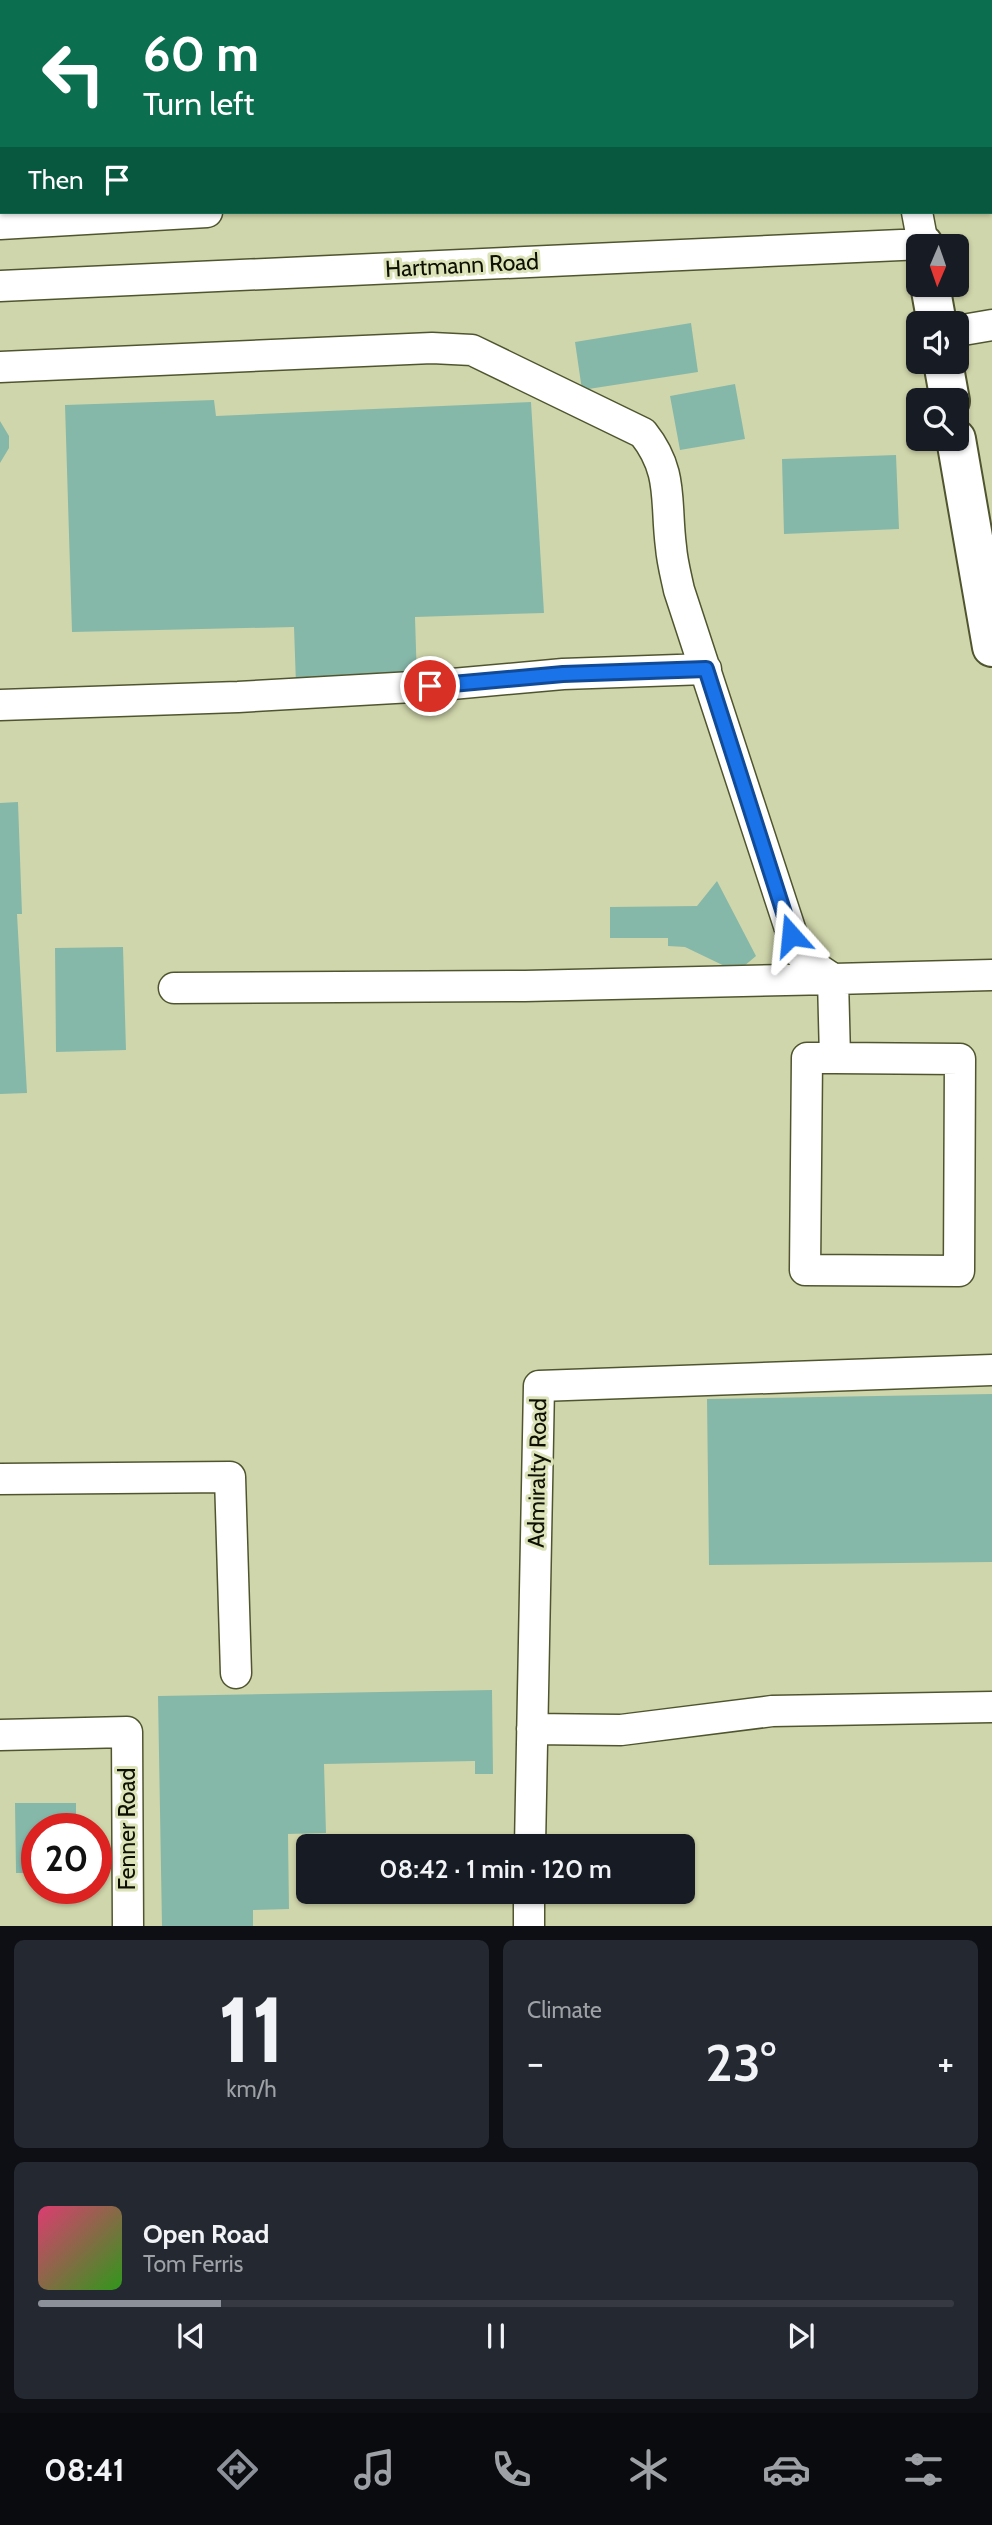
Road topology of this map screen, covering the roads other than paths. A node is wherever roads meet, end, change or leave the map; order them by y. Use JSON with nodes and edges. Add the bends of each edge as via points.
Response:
{"nodes":[{"id":1,"x":172,"y":214,"type":"edge"},
{"id":2,"x":0,"y":224,"type":"edge"},
{"id":3,"x":906,"y":235,"type":"edge"},
{"id":4,"x":0,"y":286,"type":"edge"},
{"id":5,"x":992,"y":326,"type":"edge"},
{"id":6,"x":969,"y":329,"type":"edge"},
{"id":7,"x":0,"y":367,"type":"edge"},
{"id":8,"x":958,"y":451,"type":"edge"},
{"id":9,"x":992,"y":647,"type":"edge"},
{"id":10,"x":706,"y":669,"type":"junction"},
{"id":11,"x":0,"y":705,"type":"edge"},
{"id":12,"x":992,"y":975,"type":"edge"},
{"id":13,"x":833,"y":979,"type":"junction"},
{"id":14,"x":174,"y":988,"type":"dead end"},
{"id":15,"x":835,"y":1058,"type":"junction"},
{"id":16,"x":992,"y":1370,"type":"edge"},
{"id":17,"x":0,"y":1479,"type":"edge"},
{"id":18,"x":236,"y":1673,"type":"dead end"},
{"id":19,"x":992,"y":1707,"type":"edge"},
{"id":20,"x":532,"y":1729,"type":"junction"},
{"id":21,"x":0,"y":1735,"type":"edge"},
{"id":22,"x":530,"y":1834,"type":"edge"},
{"id":23,"x":529,"y":1904,"type":"edge"},
{"id":24,"x":128,"y":1926,"type":"edge"},
{"id":25,"x":529,"y":1926,"type":"edge"}],
"edges":[{"from":1,"to":2,"type":"street"},
{"from":3,"to":4,"type":"street","name":"Hartmann Road"},
{"from":5,"to":6,"type":"street"},
{"from":7,"to":10,"type":"street","via":[[432,348],[472,350],[502,362],[643,433],[659,452],[667,477],[671,548],[679,590]]},
{"from":8,"to":9,"type":"main road"},
{"from":10,"to":11,"type":"street","via":[[252,696]]},
{"from":10,"to":13,"type":"street","via":[[797,950]]},
{"from":12,"to":13,"type":"street"},
{"from":13,"to":14,"type":"street"},
{"from":13,"to":15,"type":"street"},
{"from":15,"to":15,"type":"street","via":[[807,1058],[805,1270],[959,1270],[960,1059]]},
{"from":16,"to":20,"type":"street","name":"Admiralty Road","via":[[539,1386]]},
{"from":17,"to":18,"type":"street","via":[[230,1477]]},
{"from":19,"to":20,"type":"street","via":[[772,1711],[621,1730]]},
{"from":20,"to":22,"type":"street","name":"Admiralty Road"},
{"from":21,"to":24,"type":"street","name":"Fenner Road","via":[[127,1732]]},
{"from":23,"to":25,"type":"street"}]}
